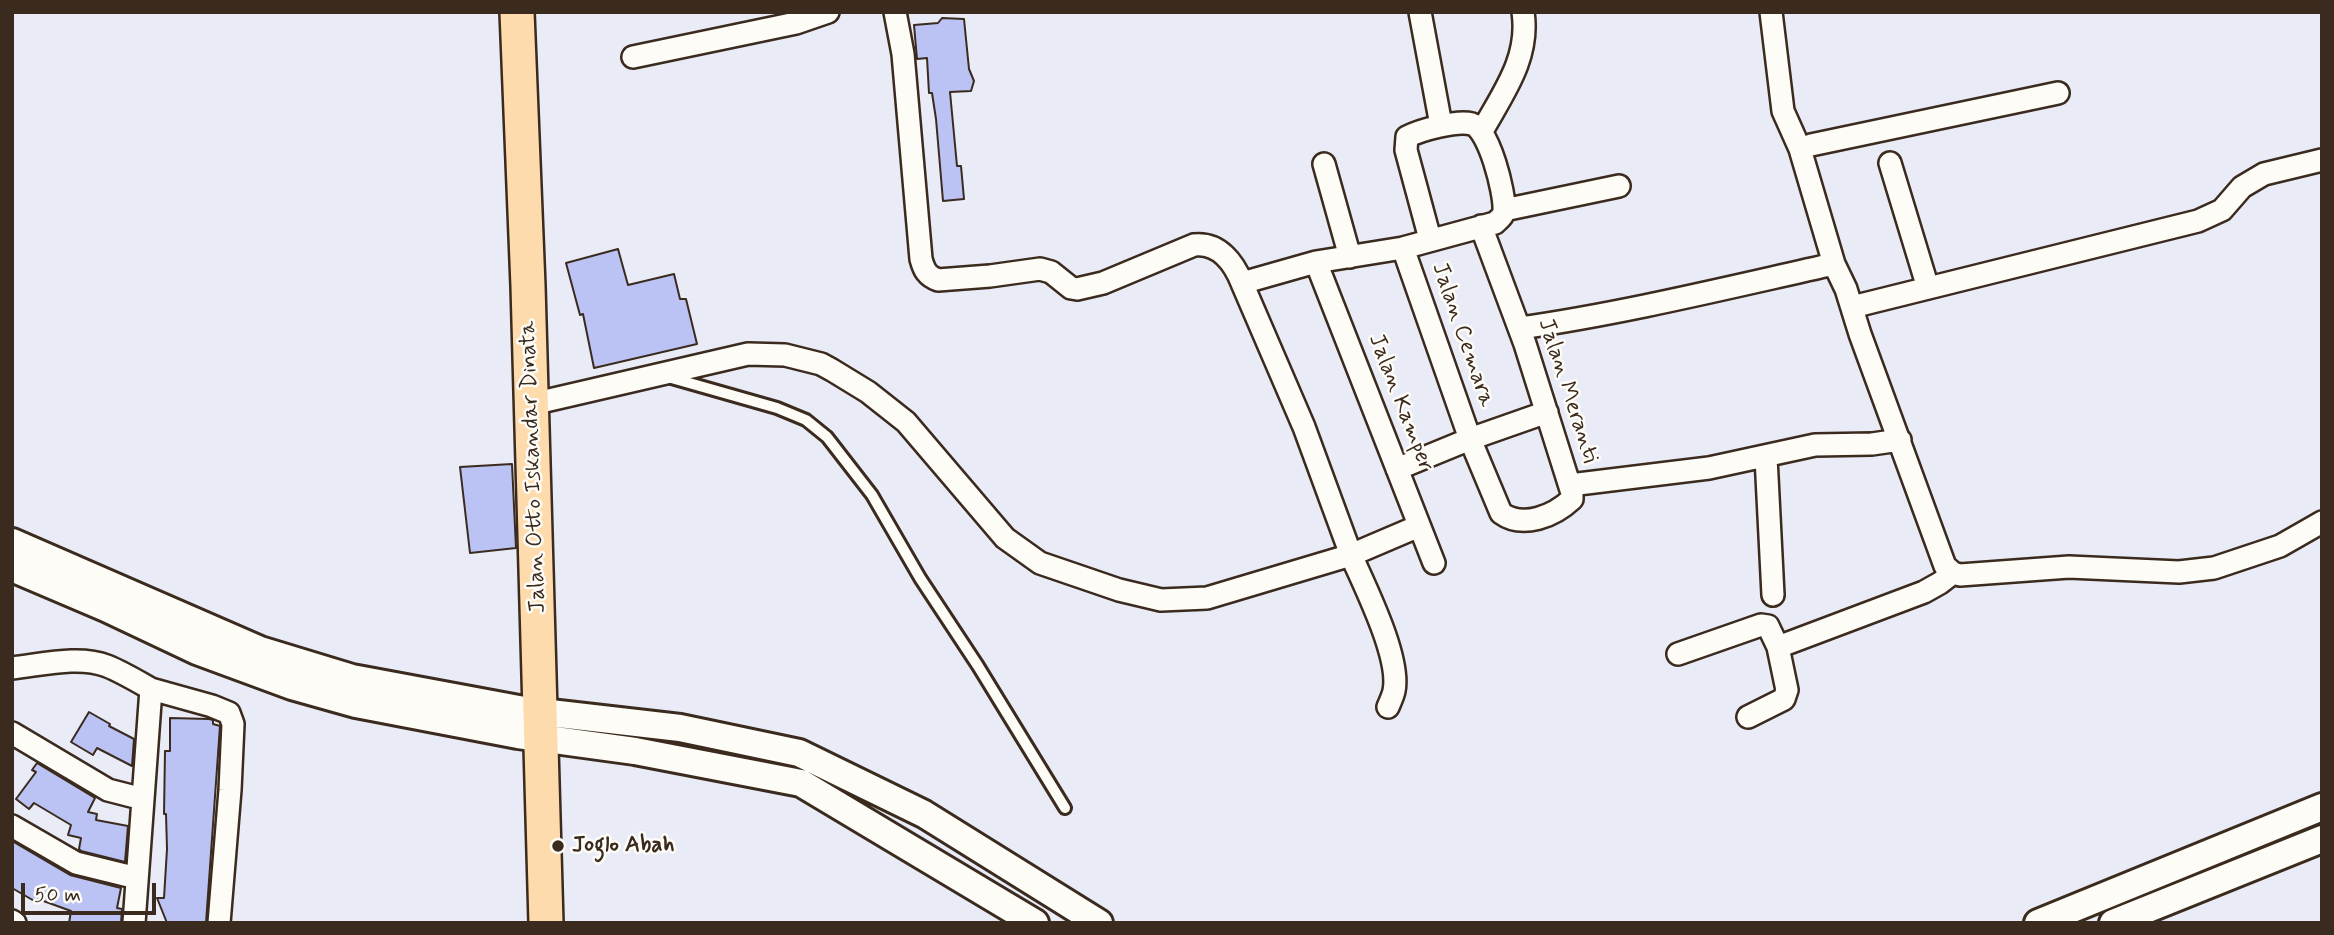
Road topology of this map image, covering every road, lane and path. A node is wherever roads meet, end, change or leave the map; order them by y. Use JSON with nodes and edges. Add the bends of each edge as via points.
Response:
{"nodes":[{"id":1,"x":517,"y":12,"type":"edge"},
{"id":2,"x":828,"y":12,"type":"edge"},
{"id":3,"x":895,"y":12,"type":"edge"},
{"id":4,"x":1420,"y":12,"type":"edge"},
{"id":5,"x":1523,"y":12,"type":"edge"},
{"id":6,"x":1771,"y":12,"type":"edge"},
{"id":7,"x":633,"y":57,"type":"dead end"},
{"id":8,"x":2058,"y":93,"type":"dead end"},
{"id":9,"x":1441,"y":125,"type":"junction"},
{"id":10,"x":1482,"y":131,"type":"junction"},
{"id":11,"x":1800,"y":149,"type":"junction"},
{"id":12,"x":2322,"y":160,"type":"edge"},
{"id":13,"x":1891,"y":163,"type":"dead end"},
{"id":14,"x":1324,"y":164,"type":"dead end"},
{"id":15,"x":1619,"y":186,"type":"dead end"},
{"id":16,"x":1504,"y":210,"type":"junction"},
{"id":17,"x":1481,"y":226,"type":"junction"},
{"id":18,"x":1430,"y":239,"type":"junction"},
{"id":19,"x":1403,"y":248,"type":"junction"},
{"id":20,"x":1350,"y":257,"type":"junction"},
{"id":21,"x":1316,"y":262,"type":"junction"},
{"id":22,"x":1834,"y":264,"type":"junction"},
{"id":23,"x":1242,"y":283,"type":"junction"},
{"id":24,"x":1928,"y":288,"type":"junction"},
{"id":25,"x":1852,"y":307,"type":"junction"},
{"id":26,"x":1520,"y":328,"type":"junction"},
{"id":27,"x":656,"y":376,"type":"junction"},
{"id":28,"x":531,"y":401,"type":"junction"},
{"id":29,"x":1547,"y":412,"type":"junction"},
{"id":30,"x":1470,"y":439,"type":"junction"},
{"id":31,"x":1899,"y":440,"type":"junction"},
{"id":32,"x":1766,"y":457,"type":"junction"},
{"id":33,"x":1397,"y":469,"type":"junction"},
{"id":34,"x":1570,"y":485,"type":"junction"},
{"id":35,"x":1501,"y":513,"type":"joint"},
{"id":36,"x":2322,"y":522,"type":"edge"},
{"id":37,"x":1419,"y":526,"type":"junction"},
{"id":38,"x":12,"y":542,"type":"edge"},
{"id":39,"x":1351,"y":555,"type":"junction"},
{"id":40,"x":1434,"y":563,"type":"dead end"},
{"id":41,"x":12,"y":568,"type":"edge"},
{"id":42,"x":1953,"y":573,"type":"junction"},
{"id":43,"x":1773,"y":595,"type":"dead end"},
{"id":44,"x":1779,"y":647,"type":"junction"},
{"id":45,"x":1678,"y":654,"type":"dead end"},
{"id":46,"x":12,"y":668,"type":"edge"},
{"id":47,"x":151,"y":689,"type":"junction"},
{"id":48,"x":1388,"y":707,"type":"dead end"},
{"id":49,"x":1748,"y":717,"type":"dead end"},
{"id":50,"x":541,"y":724,"type":"junction"},
{"id":51,"x":12,"y":733,"type":"edge"},
{"id":52,"x":143,"y":799,"type":"junction"},
{"id":53,"x":2322,"y":807,"type":"edge"},
{"id":54,"x":1065,"y":808,"type":"dead end"},
{"id":55,"x":12,"y":826,"type":"edge"},
{"id":56,"x":2322,"y":839,"type":"edge"},
{"id":57,"x":137,"y":878,"type":"junction"},
{"id":58,"x":134,"y":923,"type":"edge"},
{"id":59,"x":219,"y":923,"type":"edge"},
{"id":60,"x":546,"y":923,"type":"edge"},
{"id":61,"x":1035,"y":923,"type":"edge"},
{"id":62,"x":1099,"y":923,"type":"edge"},
{"id":63,"x":2038,"y":923,"type":"edge"},
{"id":64,"x":2113,"y":923,"type":"edge"}],
"edges":[{"from":1,"to":28,"type":"main road","name":"Jalan Otto Iskandar Dinata"},
{"from":2,"to":7,"type":"street","via":[[796,23]]},
{"from":3,"to":23,"type":"street","via":[[903,54],[921,259],[930,278],[938,281],[1040,269],[1077,289],[1202,244],[1213,246],[1227,258]]},
{"from":4,"to":9,"type":"street"},
{"from":5,"to":10,"type":"street","via":[[1525,41],[1519,66]]},
{"from":6,"to":11,"type":"street","via":[[1783,111]]},
{"from":8,"to":11,"type":"street"},
{"from":9,"to":10,"type":"street","via":[[1471,124]]},
{"from":9,"to":18,"type":"street","via":[[1408,137],[1406,150]]},
{"from":10,"to":16,"type":"street","via":[[1496,168]]},
{"from":11,"to":22,"type":"street"},
{"from":12,"to":24,"type":"street","via":[[2264,174],[2242,187],[2222,210],[2198,221]]},
{"from":13,"to":24,"type":"street"},
{"from":14,"to":20,"type":"street"},
{"from":15,"to":16,"type":"street"},
{"from":16,"to":17,"type":"street","via":[[1495,223]]},
{"from":17,"to":18,"type":"street"},
{"from":17,"to":26,"type":"street","name":"Jalan Meranti"},
{"from":18,"to":19,"type":"street"},
{"from":19,"to":20,"type":"street"},
{"from":19,"to":30,"type":"street","name":"Jalan Cemara"},
{"from":20,"to":21,"type":"street"},
{"from":21,"to":23,"type":"street"},
{"from":21,"to":33,"type":"street","name":"Jalan Kamper"},
{"from":22,"to":25,"type":"street"},
{"from":22,"to":26,"type":"street"},
{"from":23,"to":39,"type":"street","via":[[1304,427]]},
{"from":24,"to":25,"type":"street"},
{"from":25,"to":31,"type":"street"},
{"from":26,"to":29,"type":"street","name":"Jalan Meranti"},
{"from":27,"to":28,"type":"street"},
{"from":27,"to":39,"type":"street","via":[[748,354],[785,355],[821,364],[906,422],[1005,538],[1040,563],[1119,590],[1161,600],[1207,598]]},
{"from":27,"to":54,"type":"lane","via":[[777,408],[806,420],[827,437],[872,495]]},
{"from":28,"to":50,"type":"main road","name":"Jalan Otto Iskandar Dinata"},
{"from":29,"to":30,"type":"street"},
{"from":29,"to":34,"type":"street","name":"Jalan Meranti"},
{"from":30,"to":33,"type":"street"},
{"from":30,"to":35,"type":"street","name":"Jalan Cemara"},
{"from":31,"to":32,"type":"street","via":[[1815,445]]},
{"from":31,"to":42,"type":"street","via":[[1939,555]]},
{"from":32,"to":34,"type":"street"},
{"from":32,"to":43,"type":"street"},
{"from":33,"to":37,"type":"street","name":"Jalan Kamper"},
{"from":34,"to":35,"type":"street","name":"Jalan Meranti","via":[[1572,499],[1557,511],[1520,522]]},
{"from":36,"to":42,"type":"street","via":[[2280,546],[2214,568],[2179,572],[2069,567]]},
{"from":37,"to":39,"type":"street"},
{"from":37,"to":40,"type":"street","name":"Jalan Kamper"},
{"from":38,"to":50,"type":"street","via":[[260,650],[352,678],[513,708]]},
{"from":39,"to":48,"type":"street","via":[[1385,635],[1394,674]]},
{"from":41,"to":50,"type":"street","via":[[197,651],[292,686],[356,704],[518,735]]},
{"from":42,"to":44,"type":"street","via":[[1924,592]]},
{"from":44,"to":45,"type":"street","via":[[1768,626],[1761,625]]},
{"from":44,"to":49,"type":"street","via":[[1787,690],[1784,699]]},
{"from":46,"to":47,"type":"street","via":[[93,662]]},
{"from":47,"to":52,"type":"street"},
{"from":47,"to":59,"type":"street","via":[[229,713],[233,724]]},
{"from":50,"to":60,"type":"main road","name":"Jalan Otto Iskandar Dinata"},
{"from":50,"to":61,"type":"street","via":[[635,751],[801,783]]},
{"from":50,"to":62,"type":"street","via":[[680,728],[799,753],[924,814]]},
{"from":51,"to":52,"type":"street","via":[[108,790]]},
{"from":52,"to":57,"type":"street"},
{"from":53,"to":63,"type":"street"},
{"from":55,"to":57,"type":"street","via":[[76,863]]},
{"from":56,"to":64,"type":"street"},
{"from":57,"to":58,"type":"street"}]}
